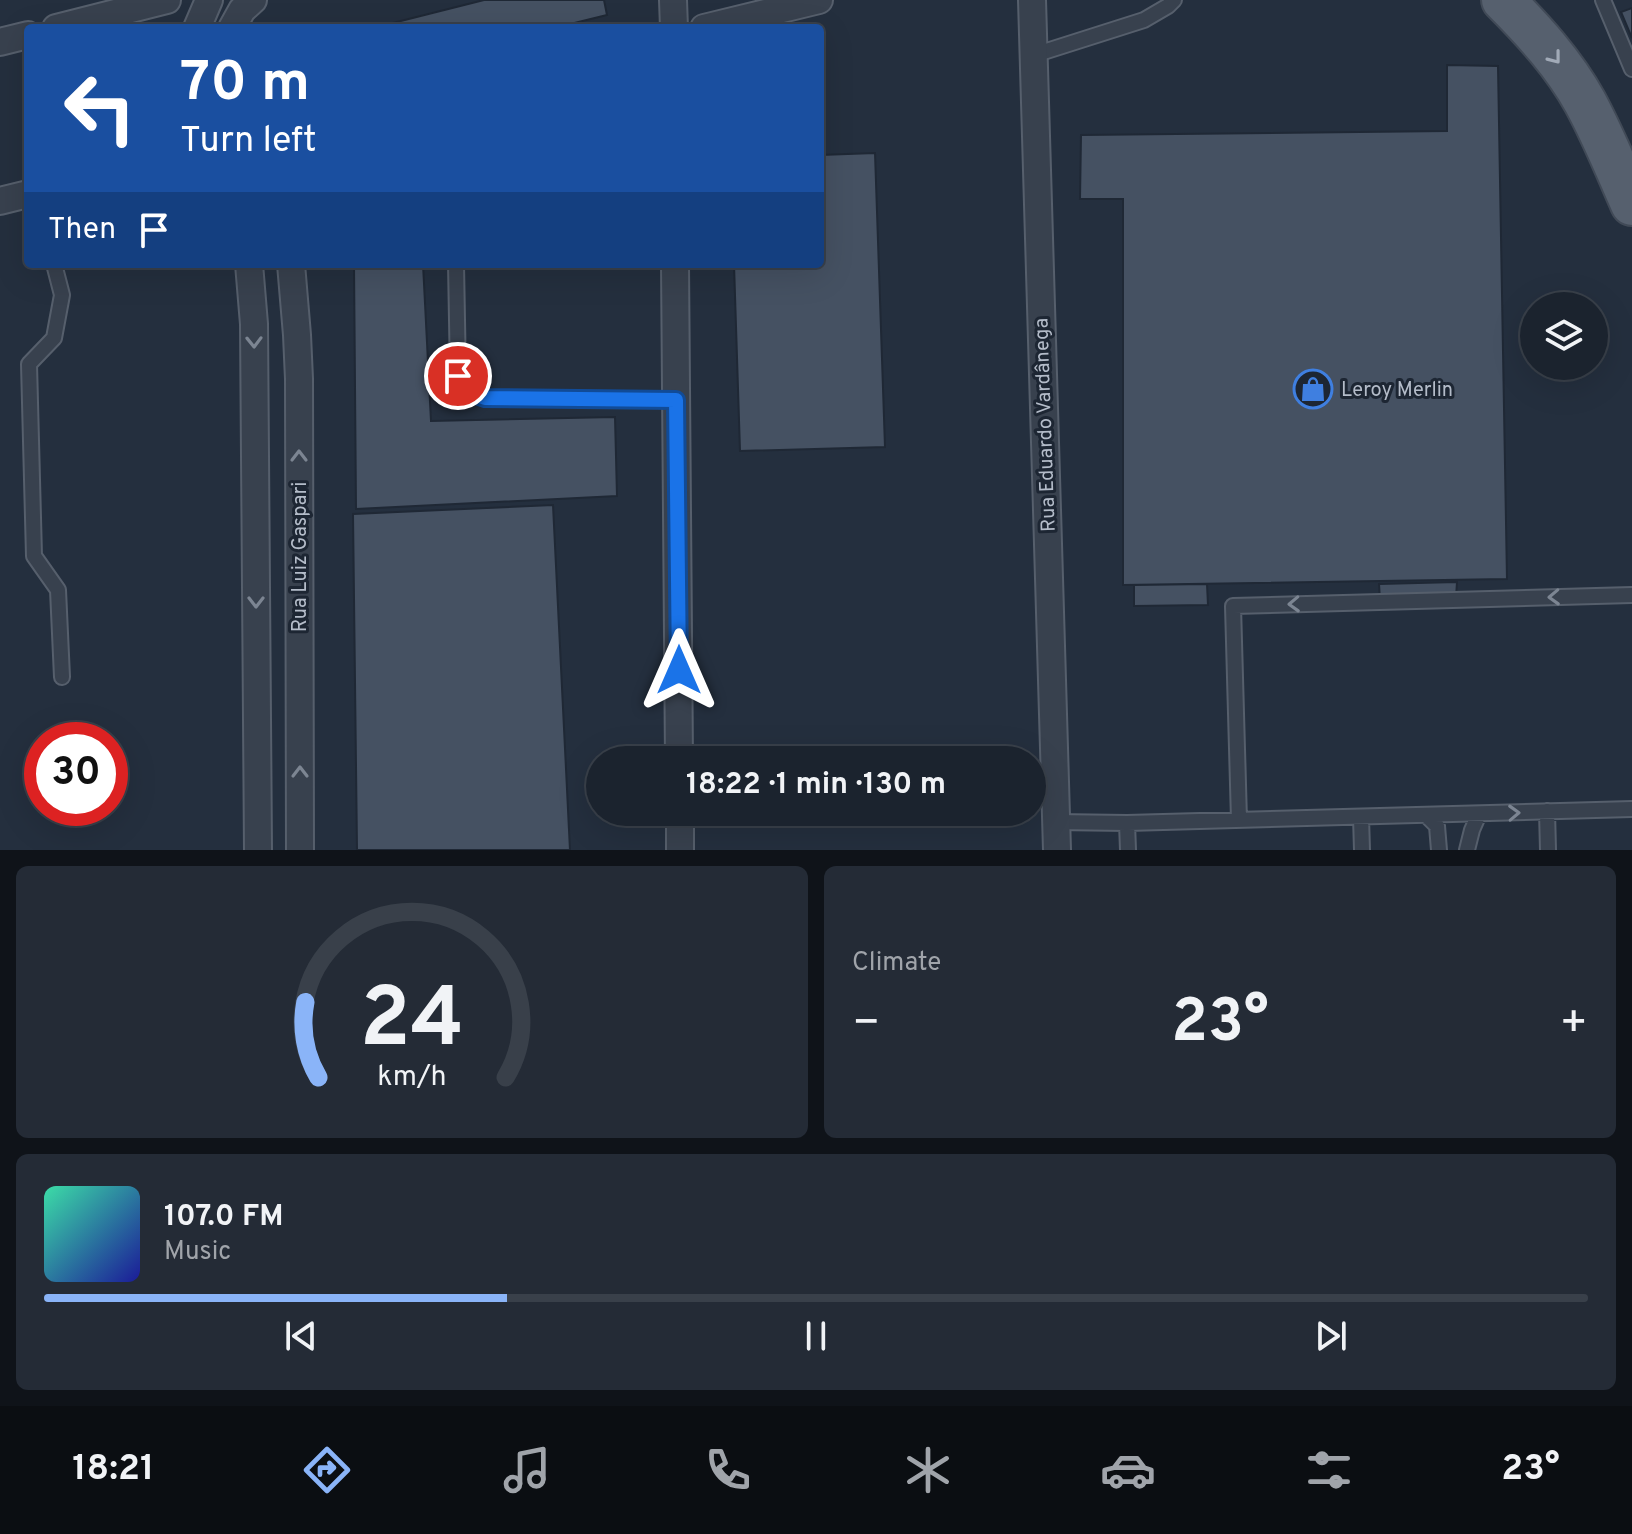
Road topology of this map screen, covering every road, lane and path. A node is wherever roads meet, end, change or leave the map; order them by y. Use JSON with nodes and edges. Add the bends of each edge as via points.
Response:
{"nodes":[{"id":1,"x":167,"y":0,"type":"edge"},
{"id":2,"x":183,"y":0,"type":"edge"},
{"id":3,"x":209,"y":0,"type":"edge"},
{"id":4,"x":673,"y":0,"type":"edge"},
{"id":5,"x":819,"y":0,"type":"edge"},
{"id":6,"x":1032,"y":0,"type":"edge"},
{"id":7,"x":1174,"y":0,"type":"edge"},
{"id":8,"x":1503,"y":0,"type":"edge"},
{"id":9,"x":1603,"y":0,"type":"edge"},
{"id":10,"x":72,"y":24,"type":"edge"},
{"id":11,"x":187,"y":24,"type":"edge"},
{"id":12,"x":199,"y":24,"type":"edge"},
{"id":13,"x":674,"y":24,"type":"edge"},
{"id":14,"x":720,"y":24,"type":"edge"},
{"id":15,"x":24,"y":36,"type":"edge"},
{"id":16,"x":0,"y":42,"type":"edge"},
{"id":17,"x":1034,"y":55,"type":"junction"},
{"id":18,"x":1632,"y":69,"type":"edge"},
{"id":19,"x":24,"y":195,"type":"edge"},
{"id":20,"x":0,"y":201,"type":"edge"},
{"id":21,"x":1632,"y":204,"type":"edge"},
{"id":22,"x":55,"y":268,"type":"edge"},
{"id":23,"x":249,"y":268,"type":"edge"},
{"id":24,"x":291,"y":268,"type":"edge"},
{"id":25,"x":456,"y":268,"type":"edge"},
{"id":26,"x":675,"y":268,"type":"edge"},
{"id":27,"x":676,"y":400,"type":"junction"},
{"id":28,"x":1632,"y":595,"type":"edge"},
{"id":29,"x":62,"y":677,"type":"dead end"},
{"id":30,"x":679,"y":746,"type":"edge"},
{"id":31,"x":1632,"y":809,"type":"edge"},
{"id":32,"x":1547,"y":811,"type":"junction"},
{"id":33,"x":1479,"y":814,"type":"junction"},
{"id":34,"x":1426,"y":815,"type":"junction"},
{"id":35,"x":1361,"y":817,"type":"junction"},
{"id":36,"x":1239,"y":820,"type":"junction"},
{"id":37,"x":1056,"y":822,"type":"junction"},
{"id":38,"x":1127,"y":823,"type":"junction"},
{"id":39,"x":680,"y":826,"type":"edge"},
{"id":40,"x":258,"y":850,"type":"edge"},
{"id":41,"x":300,"y":850,"type":"edge"},
{"id":42,"x":680,"y":850,"type":"edge"},
{"id":43,"x":1057,"y":850,"type":"edge"},
{"id":44,"x":1128,"y":850,"type":"edge"},
{"id":45,"x":1362,"y":850,"type":"edge"},
{"id":46,"x":1439,"y":850,"type":"edge"},
{"id":47,"x":1467,"y":850,"type":"edge"},
{"id":48,"x":1548,"y":850,"type":"edge"}],
"edges":[{"from":1,"to":10,"type":"street"},
{"from":2,"to":11,"type":"street"},
{"from":3,"to":12,"type":"street"},
{"from":4,"to":13,"type":"street"},
{"from":5,"to":14,"type":"street"},
{"from":6,"to":17,"type":"street","name":"Rua Eduardo Vardânega"},
{"from":7,"to":17,"type":"lane","via":[[1144,20]]},
{"from":8,"to":21,"type":"main road","one_way":true,"via":[[1558,61],[1584,100]]},
{"from":9,"to":18,"type":"lane"},
{"from":15,"to":16,"type":"street"},
{"from":17,"to":37,"type":"street","name":"Rua Eduardo Vardânega"},
{"from":19,"to":20,"type":"street"},
{"from":22,"to":29,"type":"lane","via":[[62,295],[54,338],[29,364],[30,426],[34,556],[58,590]]},
{"from":23,"to":40,"type":"street","one_way":true},
{"from":41,"to":24,"type":"street","name":"Rua Luiz Gaspari","one_way":true,"via":[[299,379]]},
{"from":25,"to":27,"type":"lane","via":[[458,376],[465,391],[485,398]]},
{"from":26,"to":27,"type":"street"},
{"from":27,"to":30,"type":"street"},
{"from":28,"to":36,"type":"lane","one_way":true,"via":[[1233,606]]},
{"from":31,"to":32,"type":"lane"},
{"from":33,"to":32,"type":"lane","one_way":true},
{"from":32,"to":48,"type":"lane"},
{"from":33,"to":34,"type":"lane"},
{"from":33,"to":47,"type":"lane"},
{"from":34,"to":35,"type":"lane"},
{"from":34,"to":46,"type":"lane","via":[[1437,826]]},
{"from":35,"to":36,"type":"lane"},
{"from":35,"to":45,"type":"lane"},
{"from":36,"to":38,"type":"lane"},
{"from":37,"to":38,"type":"lane"},
{"from":37,"to":43,"type":"street","name":"Rua Eduardo Vardânega"},
{"from":38,"to":44,"type":"lane"},
{"from":39,"to":42,"type":"street"}]}
